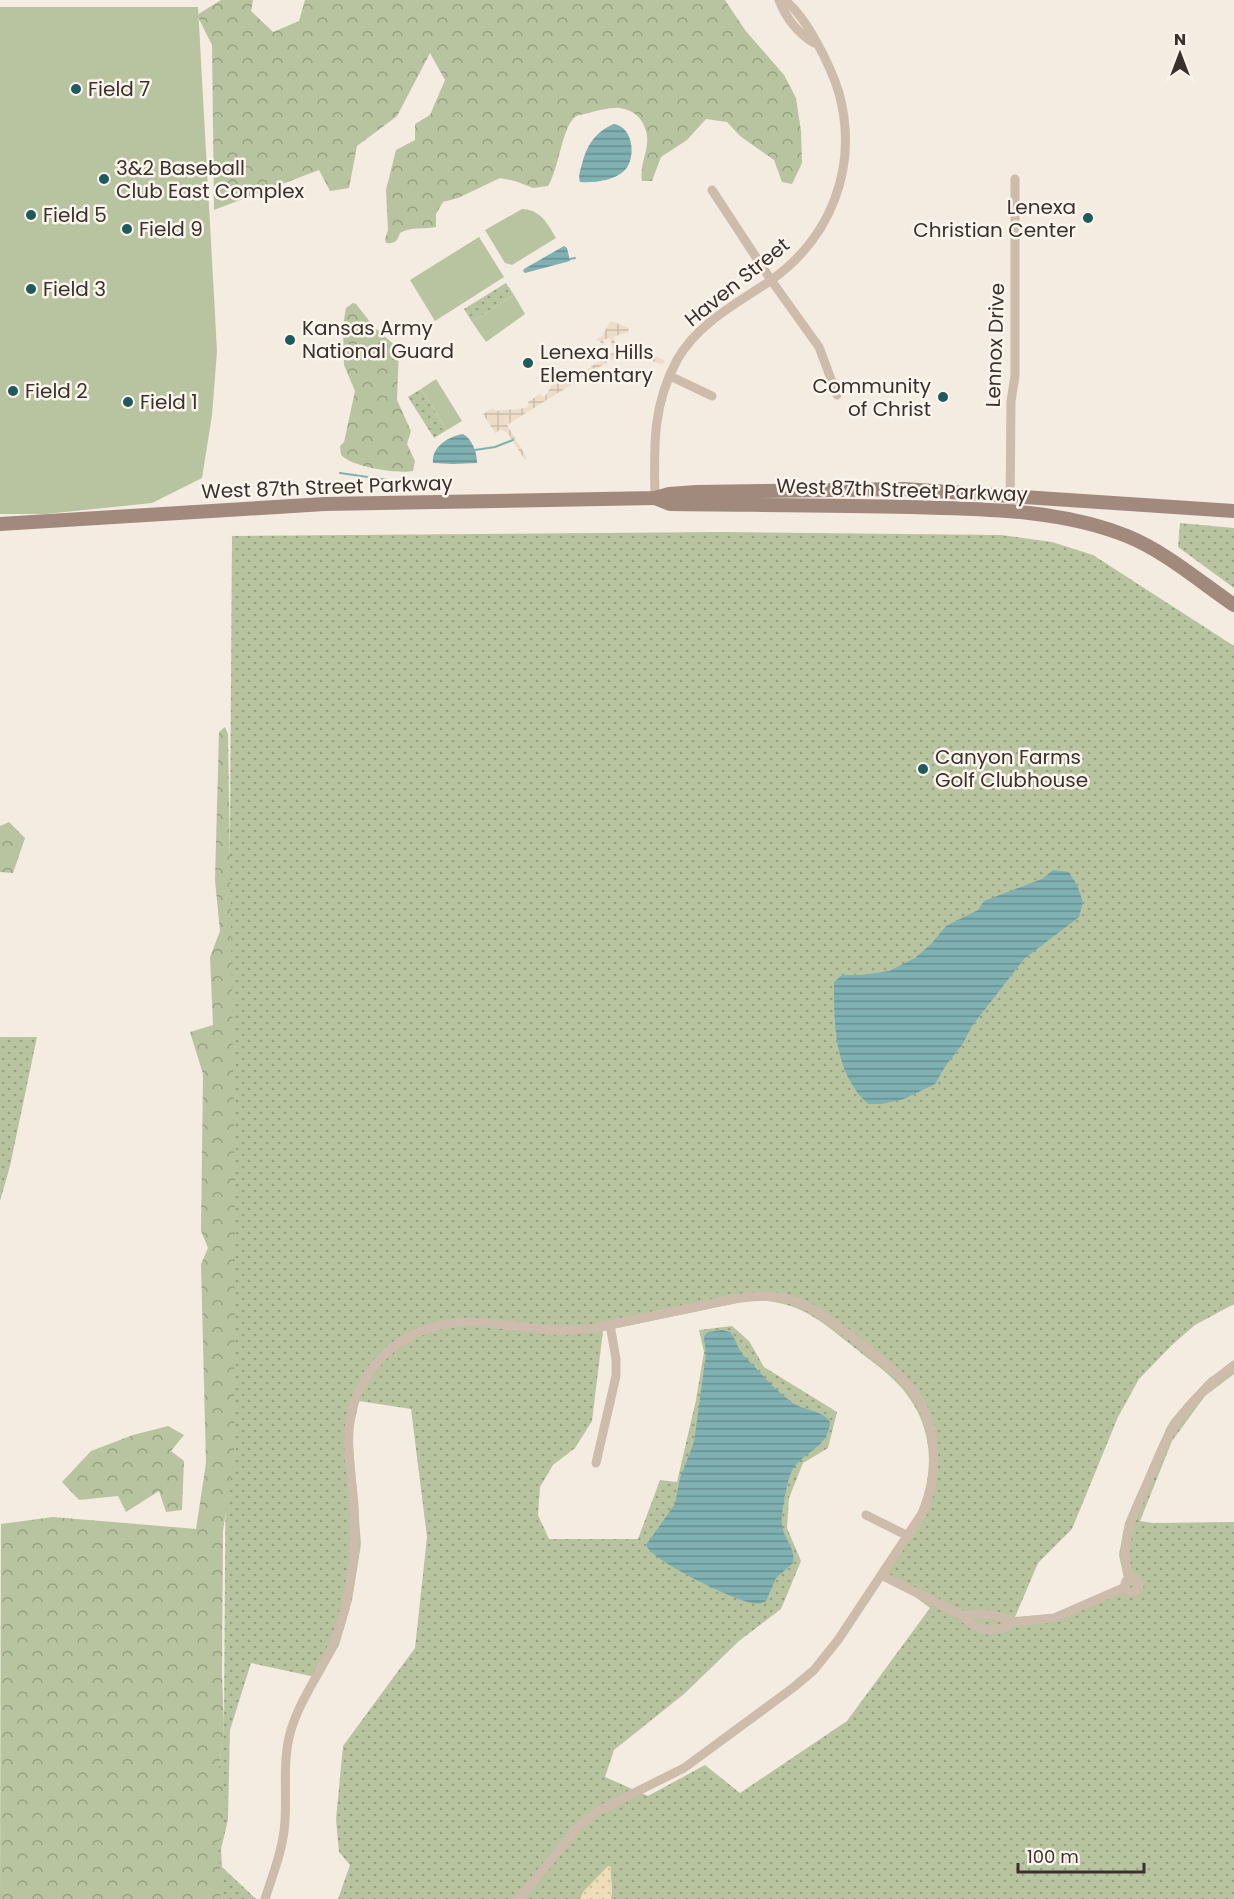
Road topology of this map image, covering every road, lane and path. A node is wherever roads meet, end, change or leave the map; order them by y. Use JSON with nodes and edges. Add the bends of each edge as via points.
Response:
{"nodes":[{"id":1,"x":782,"y":0,"type":"edge"},
{"id":2,"x":1015,"y":179,"type":"dead end"},
{"id":3,"x":712,"y":190,"type":"dead end"},
{"id":4,"x":771,"y":280,"type":"junction"},
{"id":5,"x":670,"y":376,"type":"junction"},
{"id":6,"x":837,"y":395,"type":"dead end"},
{"id":7,"x":712,"y":396,"type":"dead end"},
{"id":8,"x":1010,"y":496,"type":"junction"},
{"id":9,"x":655,"y":498,"type":"junction"},
{"id":10,"x":1234,"y":511,"type":"edge"},
{"id":11,"x":1010,"y":512,"type":"junction"},
{"id":12,"x":0,"y":524,"type":"edge"},
{"id":13,"x":1234,"y":605,"type":"edge"},
{"id":14,"x":610,"y":1325,"type":"junction"},
{"id":15,"x":1234,"y":1365,"type":"edge"},
{"id":16,"x":596,"y":1463,"type":"dead end"},
{"id":17,"x":866,"y":1515,"type":"dead end"},
{"id":18,"x":908,"y":1536,"type":"junction"},
{"id":19,"x":881,"y":1575,"type":"junction"},
{"id":20,"x":961,"y":1615,"type":"junction"},
{"id":21,"x":1014,"y":1622,"type":"junction"},
{"id":22,"x":265,"y":1899,"type":"edge"},
{"id":23,"x":519,"y":1899,"type":"edge"}],
"edges":[{"from":1,"to":4,"type":"street","name":"Haven Street","via":[[801,17],[827,62],[841,101],[845,131],[842,174],[832,208],[817,235],[793,263]]},
{"from":2,"to":8,"type":"street","name":"Lennox Drive","via":[[1015,376]]},
{"from":3,"to":4,"type":"street"},
{"from":4,"to":5,"type":"street","name":"Haven Street","via":[[710,321],[685,348]]},
{"from":4,"to":6,"type":"street","via":[[819,347]]},
{"from":5,"to":7,"type":"street"},
{"from":5,"to":9,"type":"street","name":"Haven Street","via":[[656,418]]},
{"from":8,"to":9,"type":"main road","name":"West 87th Street Parkway","via":[[894,489],[696,492]]},
{"from":8,"to":10,"type":"main road","name":"West 87th Street Parkway"},
{"from":8,"to":11,"type":"street","name":"Lennox Drive"},
{"from":9,"to":11,"type":"main road","name":"West 87th Street Parkway","via":[[670,504],[858,505]]},
{"from":9,"to":12,"type":"main road","name":"West 87th Street Parkway","via":[[358,502]]},
{"from":11,"to":13,"type":"main road","name":"West 87th Street Parkway","via":[[1084,521],[1128,537],[1153,549]]},
{"from":14,"to":16,"type":"street","via":[[616,1376]]},
{"from":14,"to":18,"type":"street","via":[[749,1296],[778,1297],[826,1317],[902,1378],[930,1425],[935,1469],[931,1492]]},
{"from":14,"to":22,"type":"street","via":[[569,1330],[472,1321],[436,1325],[390,1349],[367,1376],[355,1401],[348,1430],[355,1528],[348,1594],[333,1645],[291,1730],[286,1753],[284,1834]]},
{"from":15,"to":21,"type":"street","via":[[1212,1381],[1164,1444],[1130,1523],[1125,1544],[1128,1583],[1054,1618]]},
{"from":17,"to":18,"type":"street"},
{"from":18,"to":19,"type":"street"},
{"from":19,"to":20,"type":"street"},
{"from":19,"to":23,"type":"street","via":[[820,1664],[804,1679],[684,1768],[600,1810],[578,1827]]},
{"from":20,"to":21,"type":"street","via":[[988,1614]]},
{"from":20,"to":21,"type":"street","via":[[986,1630],[1004,1628]]}]}
